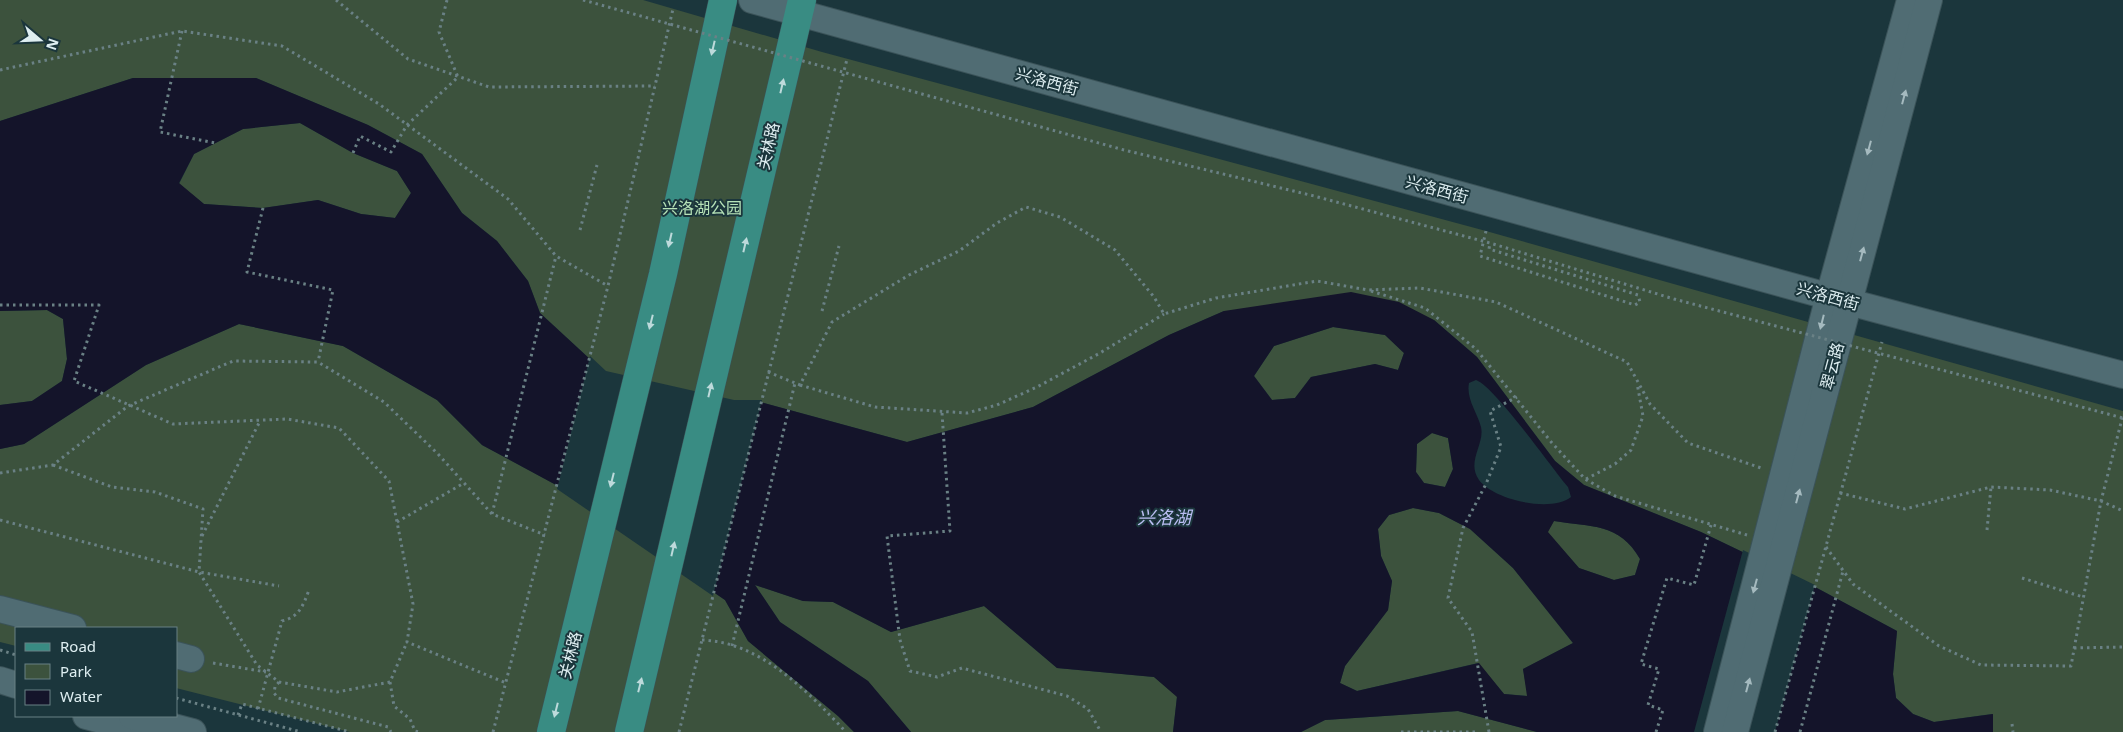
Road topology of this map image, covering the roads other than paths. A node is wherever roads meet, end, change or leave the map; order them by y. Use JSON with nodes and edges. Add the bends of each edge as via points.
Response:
{"nodes":[{"id":1,"x":723,"y":0,"type":"edge"},
{"id":2,"x":752,"y":0,"type":"edge"},
{"id":3,"x":1910,"y":0,"type":"edge"},
{"id":4,"x":1929,"y":0,"type":"edge"},
{"id":5,"x":804,"y":4,"type":"edge"},
{"id":6,"x":1841,"y":292,"type":"junction"},
{"id":7,"x":2123,"y":359,"type":"edge"},
{"id":8,"x":2123,"y":375,"type":"edge"},
{"id":9,"x":1767,"y":539,"type":"junction"},
{"id":10,"x":0,"y":609,"type":"edge"},
{"id":11,"x":69,"y":627,"type":"edge"},
{"id":12,"x":0,"y":680,"type":"edge"},
{"id":13,"x":15,"y":685,"type":"edge"},
{"id":14,"x":0,"y":693,"type":"edge"},
{"id":15,"x":15,"y":697,"type":"edge"},
{"id":16,"x":98,"y":717,"type":"edge"},
{"id":17,"x":148,"y":721,"type":"edge"},
{"id":18,"x":193,"y":732,"type":"edge"},
{"id":19,"x":551,"y":732,"type":"edge"},
{"id":20,"x":629,"y":732,"type":"edge"},
{"id":21,"x":1716,"y":732,"type":"edge"},
{"id":22,"x":1736,"y":732,"type":"edge"}],
"edges":[{"from":1,"to":19,"type":"main road","name":"关林路","one_way":true,"via":[[662,274]]},
{"from":2,"to":5,"type":"street","name":"兴洛西街"},
{"from":3,"to":6,"type":"street","name":"翠云路","one_way":true},
{"from":6,"to":4,"type":"street","name":"翠云路","one_way":true},
{"from":5,"to":6,"type":"street","name":"兴洛西街"},
{"from":20,"to":5,"type":"main road","name":"关林路","one_way":true},
{"from":6,"to":7,"type":"street","name":"兴洛西街"},
{"from":6,"to":8,"type":"street","name":"兴洛西街"},
{"from":6,"to":9,"type":"street","name":"翠云路"},
{"from":9,"to":21,"type":"street","name":"翠云路","one_way":true},
{"from":22,"to":9,"type":"street","name":"翠云路","one_way":true},
{"from":10,"to":11,"type":"street"},
{"from":12,"to":13,"type":"street"},
{"from":14,"to":15,"type":"street"},
{"from":16,"to":17,"type":"street"},
{"from":17,"to":18,"type":"street"}]}
